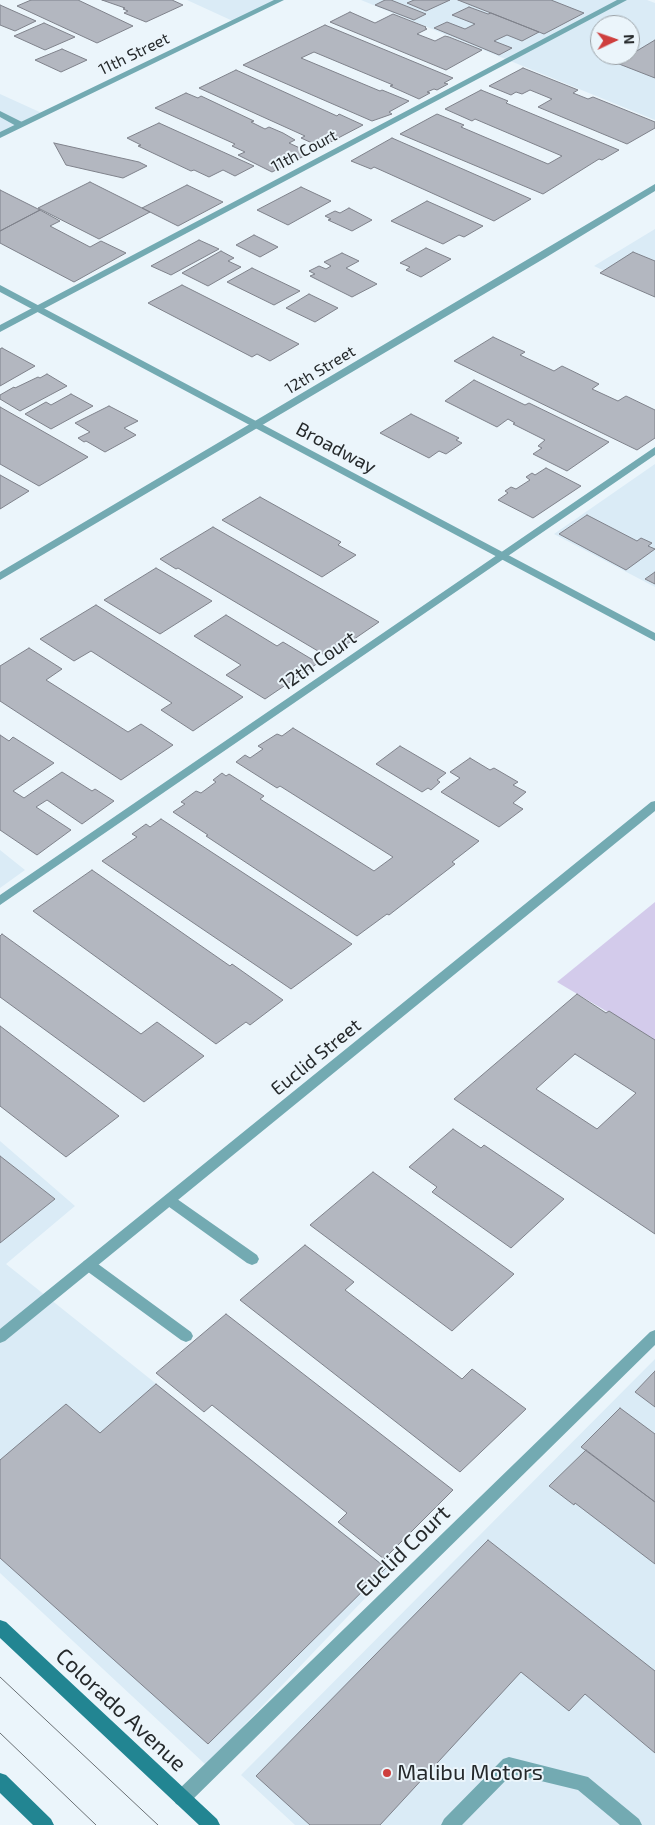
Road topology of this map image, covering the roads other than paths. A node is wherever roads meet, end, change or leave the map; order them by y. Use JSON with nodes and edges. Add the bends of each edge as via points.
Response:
{"nodes":[{"id":1,"x":280,"y":0,"type":"edge"},
{"id":2,"x":623,"y":0,"type":"edge"},
{"id":3,"x":0,"y":114,"type":"edge"},
{"id":4,"x":21,"y":125,"type":"junction"},
{"id":5,"x":0,"y":135,"type":"edge"},
{"id":6,"x":655,"y":187,"type":"edge"},
{"id":7,"x":0,"y":288,"type":"edge"},
{"id":8,"x":38,"y":309,"type":"junction"},
{"id":9,"x":0,"y":329,"type":"edge"},
{"id":10,"x":256,"y":425,"type":"junction"},
{"id":11,"x":655,"y":450,"type":"edge"},
{"id":12,"x":500,"y":556,"type":"junction"},
{"id":13,"x":0,"y":577,"type":"edge"},
{"id":14,"x":655,"y":638,"type":"edge"},
{"id":15,"x":655,"y":805,"type":"edge"},
{"id":16,"x":0,"y":901,"type":"edge"},
{"id":17,"x":170,"y":1200,"type":"junction"},
{"id":18,"x":252,"y":1258,"type":"dead end"},
{"id":19,"x":90,"y":1265,"type":"junction"},
{"id":20,"x":186,"y":1336,"type":"dead end"},
{"id":21,"x":655,"y":1336,"type":"edge"},
{"id":22,"x":0,"y":1337,"type":"edge"},
{"id":23,"x":0,"y":1628,"type":"edge"},
{"id":24,"x":0,"y":1781,"type":"edge"},
{"id":25,"x":182,"y":1798,"type":"junction"},
{"id":26,"x":45,"y":1825,"type":"edge"},
{"id":27,"x":211,"y":1825,"type":"edge"},
{"id":28,"x":450,"y":1825,"type":"edge"},
{"id":29,"x":633,"y":1825,"type":"edge"}],
"edges":[{"from":1,"to":4,"type":"street","name":"11th Street"},
{"from":2,"to":8,"type":"street","name":"11th Court"},
{"from":3,"to":4,"type":"street"},
{"from":4,"to":5,"type":"street","name":"11th Street"},
{"from":6,"to":10,"type":"street","name":"12th Street"},
{"from":7,"to":8,"type":"street","name":"Broadway"},
{"from":8,"to":9,"type":"street","name":"11th Court"},
{"from":8,"to":10,"type":"street","name":"Broadway"},
{"from":10,"to":12,"type":"street","name":"Broadway"},
{"from":10,"to":13,"type":"street","name":"12th Street"},
{"from":11,"to":12,"type":"street","name":"12th Court"},
{"from":12,"to":14,"type":"street","name":"Broadway"},
{"from":12,"to":16,"type":"street","name":"12th Court"},
{"from":15,"to":17,"type":"street","name":"Euclid Street"},
{"from":17,"to":18,"type":"street"},
{"from":17,"to":19,"type":"street","name":"Euclid Street"},
{"from":19,"to":20,"type":"street"},
{"from":19,"to":22,"type":"street","name":"Euclid Street"},
{"from":21,"to":25,"type":"street","name":"Euclid Court"},
{"from":23,"to":25,"type":"main road","name":"Colorado Avenue"},
{"from":24,"to":26,"type":"main road"},
{"from":25,"to":27,"type":"main road","name":"Colorado Avenue"},
{"from":28,"to":29,"type":"street","via":[[509,1765],[582,1783]]}]}
